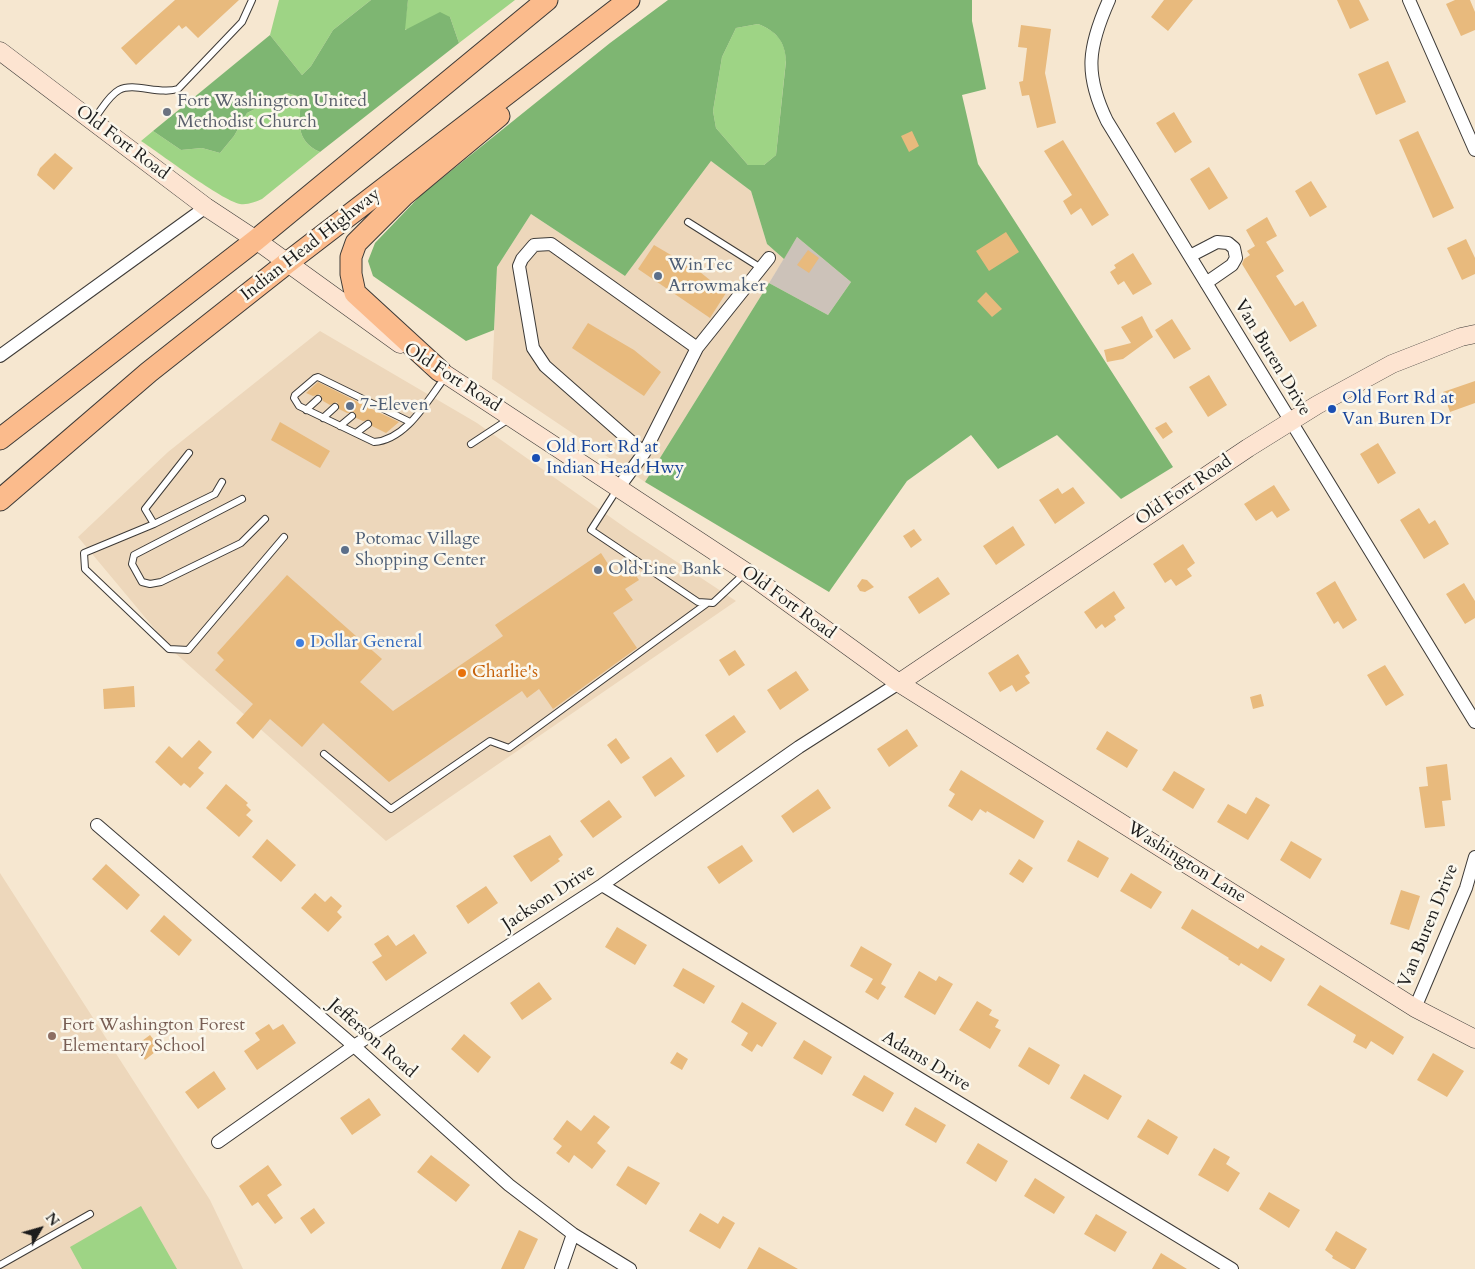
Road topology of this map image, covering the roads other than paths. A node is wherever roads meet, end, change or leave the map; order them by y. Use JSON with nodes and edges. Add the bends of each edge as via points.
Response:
{"nodes":[{"id":1,"x":252,"y":0,"type":"edge"},
{"id":2,"x":548,"y":0,"type":"edge"},
{"id":3,"x":629,"y":0,"type":"edge"},
{"id":4,"x":1109,"y":0,"type":"edge"},
{"id":5,"x":1409,"y":0,"type":"edge"},
{"id":6,"x":580,"y":38,"type":"junction"},
{"id":7,"x":0,"y":51,"type":"edge"},
{"id":8,"x":93,"y":121,"type":"junction"},
{"id":9,"x":1475,"y":150,"type":"edge"},
{"id":10,"x":206,"y":207,"type":"junction"},
{"id":11,"x":688,"y":222,"type":"dead end"},
{"id":12,"x":256,"y":240,"type":"junction"},
{"id":13,"x":1190,"y":256,"type":"junction"},
{"id":14,"x":287,"y":263,"type":"junction"},
{"id":15,"x":765,"y":263,"type":"joint"},
{"id":16,"x":1206,"y":283,"type":"junction"},
{"id":17,"x":1475,"y":334,"type":"edge"},
{"id":18,"x":697,"y":348,"type":"junction"},
{"id":19,"x":0,"y":356,"type":"edge"},
{"id":20,"x":443,"y":373,"type":"junction"},
{"id":21,"x":318,"y":399,"type":"dead end"},
{"id":22,"x":335,"y":407,"type":"dead end"},
{"id":23,"x":306,"y":410,"type":"junction"},
{"id":24,"x":352,"y":416,"type":"dead end"},
{"id":25,"x":512,"y":416,"type":"junction"},
{"id":26,"x":323,"y":418,"type":"junction"},
{"id":27,"x":410,"y":422,"type":"junction"},
{"id":28,"x":1290,"y":422,"type":"junction"},
{"id":29,"x":368,"y":424,"type":"dead end"},
{"id":30,"x":340,"y":426,"type":"junction"},
{"id":31,"x":356,"y":433,"type":"junction"},
{"id":32,"x":0,"y":439,"type":"edge"},
{"id":33,"x":471,"y":444,"type":"dead end"},
{"id":34,"x":189,"y":452,"type":"dead end"},
{"id":35,"x":644,"y":453,"type":"junction"},
{"id":36,"x":222,"y":482,"type":"dead end"},
{"id":37,"x":619,"y":487,"type":"junction"},
{"id":38,"x":242,"y":499,"type":"dead end"},
{"id":39,"x":0,"y":500,"type":"edge"},
{"id":40,"x":265,"y":519,"type":"dead end"},
{"id":41,"x":154,"y":524,"type":"junction"},
{"id":42,"x":284,"y":537,"type":"dead end"},
{"id":43,"x":746,"y":572,"type":"junction"},
{"id":44,"x":706,"y":604,"type":"junction"},
{"id":45,"x":899,"y":683,"type":"junction"},
{"id":46,"x":1475,"y":722,"type":"edge"},
{"id":47,"x":324,"y":754,"type":"dead end"},
{"id":48,"x":97,"y":825,"type":"dead end"},
{"id":49,"x":1475,"y":857,"type":"edge"},
{"id":50,"x":602,"y":885,"type":"junction"},
{"id":51,"x":1415,"y":1008,"type":"junction"},
{"id":52,"x":1475,"y":1039,"type":"edge"},
{"id":53,"x":354,"y":1046,"type":"junction"},
{"id":54,"x":218,"y":1142,"type":"dead end"},
{"id":55,"x":90,"y":1214,"type":"dead end"},
{"id":56,"x":574,"y":1234,"type":"junction"},
{"id":57,"x":0,"y":1266,"type":"edge"},
{"id":58,"x":560,"y":1269,"type":"edge"},
{"id":59,"x":630,"y":1269,"type":"edge"},
{"id":60,"x":1232,"y":1269,"type":"edge"}],
"edges":[{"from":1,"to":8,"type":"lane","via":[[242,22],[178,89],[167,92],[133,87],[120,90]]},
{"from":2,"to":12,"type":"highway"},
{"from":3,"to":6,"type":"highway","name":"Indian Head Highway"},
{"from":4,"to":13,"type":"street","name":"Van Buren Drive","via":[[1094,40],[1091,76],[1097,99],[1107,121]]},
{"from":5,"to":9,"type":"street"},
{"from":6,"to":14,"type":"highway","name":"Indian Head Highway"},
{"from":6,"to":20,"type":"highway","via":[[485,129],[403,196],[356,243],[351,257],[351,274],[356,293]]},
{"from":7,"to":8,"type":"main road","name":"Old Fort Road"},
{"from":8,"to":10,"type":"main road","name":"Old Fort Road"},
{"from":10,"to":12,"type":"main road","name":"Old Fort Road"},
{"from":10,"to":19,"type":"street"},
{"from":11,"to":15,"type":"lane"},
{"from":12,"to":14,"type":"main road","name":"Old Fort Road"},
{"from":12,"to":32,"type":"highway"},
{"from":13,"to":16,"type":"street","name":"Van Buren Drive"},
{"from":13,"to":16,"type":"street","via":[[1217,242],[1228,243],[1234,248],[1236,258],[1232,265]]},
{"from":14,"to":20,"type":"main road","name":"Old Fort Road"},
{"from":14,"to":39,"type":"highway","name":"Indian Head Highway","via":[[149,372]]},
{"from":15,"to":18,"type":"street"},
{"from":16,"to":28,"type":"street","name":"Van Buren Drive"},
{"from":17,"to":28,"type":"main road","name":"Old Fort Road","via":[[1392,364]]},
{"from":18,"to":35,"type":"street"},
{"from":18,"to":35,"type":"street","via":[[551,244],[534,245],[522,259],[519,266],[537,357],[560,381]]},
{"from":20,"to":25,"type":"main road","name":"Old Fort Road"},
{"from":20,"to":27,"type":"lane"},
{"from":21,"to":23,"type":"lane"},
{"from":22,"to":26,"type":"lane"},
{"from":23,"to":26,"type":"lane"},
{"from":23,"to":27,"type":"lane","via":[[295,403],[295,395],[315,378]]},
{"from":24,"to":30,"type":"lane"},
{"from":25,"to":33,"type":"lane"},
{"from":25,"to":37,"type":"main road","name":"Old Fort Road"},
{"from":26,"to":30,"type":"lane"},
{"from":27,"to":31,"type":"lane","via":[[380,442]]},
{"from":28,"to":45,"type":"main road","name":"Old Fort Road"},
{"from":28,"to":46,"type":"street","name":"Van Buren Drive","via":[[1409,610]]},
{"from":29,"to":31,"type":"lane"},
{"from":30,"to":31,"type":"lane"},
{"from":34,"to":41,"type":"lane","via":[[145,508]]},
{"from":35,"to":37,"type":"street"},
{"from":36,"to":41,"type":"lane","via":[[215,494]]},
{"from":37,"to":43,"type":"main road","name":"Old Fort Road"},
{"from":37,"to":44,"type":"lane","via":[[591,530],[698,602]]},
{"from":38,"to":40,"type":"lane","via":[[134,555],[132,564],[142,582],[161,582],[241,544]]},
{"from":41,"to":42,"type":"lane","via":[[84,553],[85,569],[169,649],[188,650]]},
{"from":43,"to":44,"type":"lane","via":[[713,603]]},
{"from":43,"to":45,"type":"main road","name":"Old Fort Road"},
{"from":44,"to":47,"type":"lane","via":[[509,748],[490,740],[391,809]]},
{"from":45,"to":50,"type":"street","name":"Jackson Drive","via":[[799,747]]},
{"from":45,"to":51,"type":"main road","name":"Washington Lane"},
{"from":48,"to":53,"type":"street","name":"Jefferson Road"},
{"from":49,"to":51,"type":"street","name":"Van Buren Drive","via":[[1466,888]]},
{"from":50,"to":53,"type":"street","name":"Jackson Drive"},
{"from":50,"to":60,"type":"street","name":"Adams Drive"},
{"from":51,"to":52,"type":"main road","name":"Washington Lane"},
{"from":53,"to":54,"type":"street","name":"Jackson Drive"},
{"from":53,"to":56,"type":"street","name":"Jefferson Road","via":[[508,1185]]},
{"from":55,"to":57,"type":"lane"},
{"from":56,"to":58,"type":"street"},
{"from":56,"to":59,"type":"street","name":"Jefferson Road"}]}
